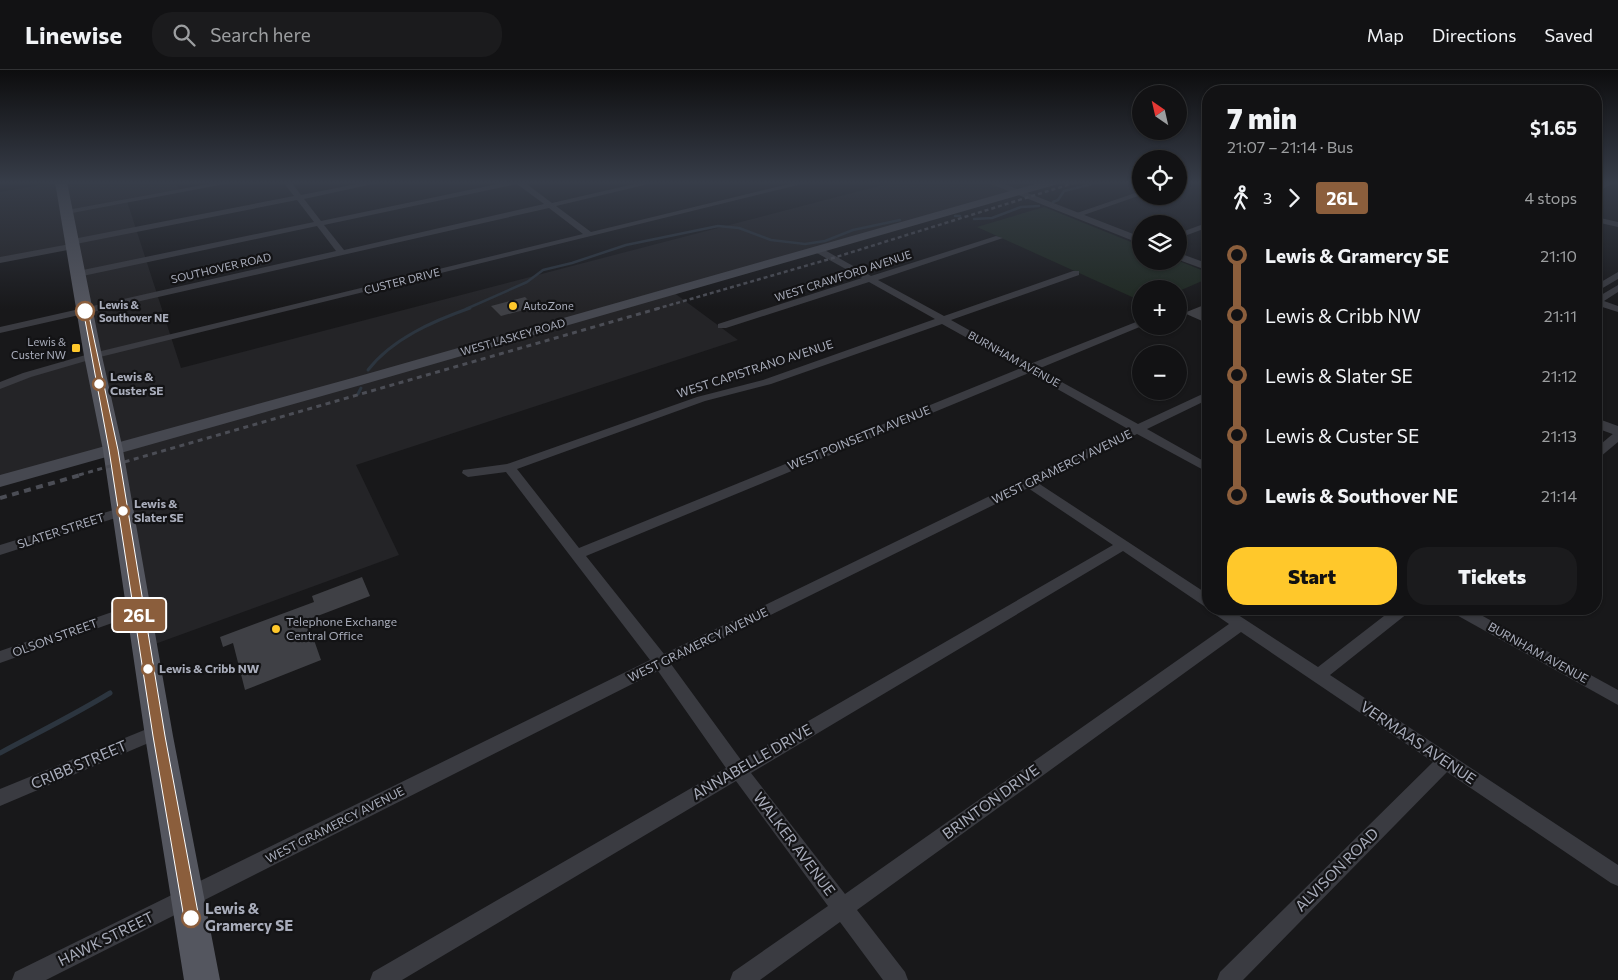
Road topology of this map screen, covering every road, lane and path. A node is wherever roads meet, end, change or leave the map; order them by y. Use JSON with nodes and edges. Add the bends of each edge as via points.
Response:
{"nodes":[{"id":1,"x":70,"y":224,"type":"edge"},
{"id":2,"x":167,"y":224,"type":"edge"},
{"id":3,"x":317,"y":224,"type":"edge"},
{"id":4,"x":319,"y":224,"type":"edge"},
{"id":5,"x":463,"y":224,"type":"edge"},
{"id":6,"x":576,"y":224,"type":"edge"},
{"id":7,"x":633,"y":224,"type":"edge"},
{"id":8,"x":908,"y":224,"type":"edge"},
{"id":9,"x":1099,"y":224,"type":"edge"},
{"id":10,"x":1202,"y":227,"type":"edge"},
{"id":11,"x":1187,"y":233,"type":"edge"},
{"id":12,"x":590,"y":235,"type":"junction"},
{"id":13,"x":1132,"y":237,"type":"edge"},
{"id":14,"x":999,"y":238,"type":"dead end"},
{"id":15,"x":73,"y":244,"type":"junction"},
{"id":16,"x":818,"y":250,"type":"junction"},
{"id":17,"x":341,"y":252,"type":"junction"},
{"id":18,"x":1187,"y":259,"type":"edge"},
{"id":19,"x":0,"y":260,"type":"edge"},
{"id":20,"x":1202,"y":265,"type":"edge"},
{"id":21,"x":1076,"y":273,"type":"dead end"},
{"id":22,"x":78,"y":274,"type":"junction"},
{"id":23,"x":1618,"y":275,"type":"edge"},
{"id":24,"x":871,"y":279,"type":"junction"},
{"id":25,"x":1602,"y":285,"type":"edge"},
{"id":26,"x":1618,"y":288,"type":"edge"},
{"id":27,"x":1602,"y":298,"type":"edge"},
{"id":28,"x":1602,"y":304,"type":"edge"},
{"id":29,"x":1618,"y":309,"type":"edge"},
{"id":30,"x":85,"y":311,"type":"junction"},
{"id":31,"x":944,"y":320,"type":"junction"},
{"id":32,"x":722,"y":326,"type":"dead end"},
{"id":33,"x":1132,"y":327,"type":"edge"},
{"id":34,"x":0,"y":330,"type":"edge"},
{"id":35,"x":93,"y":356,"type":"junction"},
{"id":36,"x":1030,"y":368,"type":"junction"},
{"id":37,"x":0,"y":386,"type":"edge"},
{"id":38,"x":1202,"y":397,"type":"edge"},
{"id":39,"x":1602,"y":424,"type":"edge"},
{"id":40,"x":1138,"y":429,"type":"junction"},
{"id":41,"x":1618,"y":431,"type":"edge"},
{"id":42,"x":1618,"y":436,"type":"edge"},
{"id":43,"x":1602,"y":449,"type":"edge"},
{"id":44,"x":113,"y":450,"type":"junction"},
{"id":45,"x":1202,"y":465,"type":"edge"},
{"id":46,"x":509,"y":468,"type":"junction"},
{"id":47,"x":468,"y":473,"type":"dead end"},
{"id":48,"x":0,"y":482,"type":"edge"},
{"id":49,"x":1030,"y":483,"type":"junction"},
{"id":50,"x":123,"y":512,"type":"junction"},
{"id":51,"x":1122,"y":545,"type":"junction"},
{"id":52,"x":0,"y":550,"type":"edge"},
{"id":53,"x":577,"y":554,"type":"junction"},
{"id":54,"x":1202,"y":597,"type":"edge"},
{"id":55,"x":138,"y":608,"type":"junction"},
{"id":56,"x":1227,"y":615,"type":"edge"},
{"id":57,"x":1395,"y":615,"type":"edge"},
{"id":58,"x":1469,"y":615,"type":"edge"},
{"id":59,"x":1241,"y":624,"type":"junction"},
{"id":60,"x":0,"y":657,"type":"edge"},
{"id":61,"x":661,"y":662,"type":"junction"},
{"id":62,"x":1318,"y":676,"type":"junction"},
{"id":63,"x":1617,"y":695,"type":"edge"},
{"id":64,"x":159,"y":731,"type":"junction"},
{"id":65,"x":1446,"y":761,"type":"junction"},
{"id":66,"x":738,"y":770,"type":"junction"},
{"id":67,"x":0,"y":798,"type":"edge"},
{"id":68,"x":1618,"y":876,"type":"edge"},
{"id":69,"x":188,"y":899,"type":"junction"},
{"id":70,"x":843,"y":908,"type":"junction"},
{"id":71,"x":24,"y":980,"type":"edge"},
{"id":72,"x":202,"y":980,"type":"edge"},
{"id":73,"x":381,"y":980,"type":"edge"},
{"id":74,"x":741,"y":980,"type":"edge"},
{"id":75,"x":897,"y":980,"type":"edge"},
{"id":76,"x":1228,"y":980,"type":"edge"}],
"edges":[{"from":1,"to":15,"type":"main road"},
{"from":2,"to":15,"type":"street"},
{"from":3,"to":22,"type":"street"},
{"from":4,"to":17,"type":"street"},
{"from":5,"to":17,"type":"street","name":"SOUTHOVER ROAD"},
{"from":6,"to":12,"type":"street"},
{"from":7,"to":12,"type":"street","name":"CUSTER DRIVE"},
{"from":8,"to":16,"type":"main road","name":"WEST LASKEY ROAD"},
{"from":9,"to":13,"type":"street"},
{"from":10,"to":11,"type":"street"},
{"from":12,"to":35,"type":"street","name":"CUSTER DRIVE"},
{"from":14,"to":24,"type":"street","name":"WEST CRAWFORD AVENUE"},
{"from":15,"to":19,"type":"street"},
{"from":15,"to":22,"type":"main road"},
{"from":16,"to":24,"type":"street","name":"BURNHAM AVENUE"},
{"from":16,"to":44,"type":"main road","name":"WEST LASKEY ROAD"},
{"from":17,"to":30,"type":"street","name":"SOUTHOVER ROAD"},
{"from":18,"to":20,"type":"street"},
{"from":21,"to":31,"type":"street","name":"WEST CAPISTRANO AVENUE"},
{"from":22,"to":30,"type":"main road"},
{"from":23,"to":25,"type":"street"},
{"from":24,"to":31,"type":"street","name":"BURNHAM AVENUE"},
{"from":24,"to":32,"type":"street","name":"WEST CRAWFORD AVENUE"},
{"from":26,"to":27,"type":"street"},
{"from":28,"to":29,"type":"street"},
{"from":30,"to":34,"type":"street","name":"SOUTHOVER ROAD"},
{"from":30,"to":35,"type":"main road"},
{"from":31,"to":36,"type":"street","name":"BURNHAM AVENUE"},
{"from":31,"to":46,"type":"street","name":"WEST CAPISTRANO AVENUE","via":[[767,382],[700,399]]},
{"from":33,"to":36,"type":"street","name":"WEST POINSETTA AVENUE"},
{"from":35,"to":37,"type":"street","name":"CUSTER DRIVE"},
{"from":35,"to":44,"type":"main road"},
{"from":36,"to":40,"type":"street","name":"BURNHAM AVENUE"},
{"from":36,"to":53,"type":"street","name":"WEST POINSETTA AVENUE"},
{"from":38,"to":40,"type":"street","name":"WEST GRAMERCY AVENUE"},
{"from":39,"to":41,"type":"street"},
{"from":40,"to":45,"type":"street","name":"BURNHAM AVENUE"},
{"from":40,"to":49,"type":"street","name":"WEST GRAMERCY AVENUE"},
{"from":42,"to":43,"type":"street"},
{"from":44,"to":48,"type":"main road","name":"WEST LASKEY ROAD"},
{"from":44,"to":50,"type":"main road"},
{"from":46,"to":47,"type":"street","name":"WEST CAPISTRANO AVENUE"},
{"from":46,"to":53,"type":"street","name":"WALKER AVENUE"},
{"from":49,"to":51,"type":"street"},
{"from":49,"to":61,"type":"street","name":"WEST GRAMERCY AVENUE"},
{"from":50,"to":52,"type":"street","name":"SLATER STREET"},
{"from":50,"to":55,"type":"main road"},
{"from":51,"to":54,"type":"street"},
{"from":51,"to":66,"type":"street","name":"ANNABELLE DRIVE"},
{"from":53,"to":61,"type":"street","name":"WALKER AVENUE"},
{"from":55,"to":60,"type":"street","name":"OLSON STREET"},
{"from":55,"to":64,"type":"main road"},
{"from":56,"to":59,"type":"street","name":"VERMAAS AVENUE"},
{"from":57,"to":62,"type":"street"},
{"from":58,"to":63,"type":"street","name":"BURNHAM AVENUE"},
{"from":59,"to":62,"type":"street","name":"VERMAAS AVENUE"},
{"from":59,"to":70,"type":"street","name":"BRINTON DRIVE"},
{"from":61,"to":66,"type":"street","name":"WALKER AVENUE"},
{"from":61,"to":69,"type":"street","name":"WEST GRAMERCY AVENUE"},
{"from":62,"to":65,"type":"street","name":"VERMAAS AVENUE"},
{"from":64,"to":67,"type":"street","name":"CRIBB STREET"},
{"from":64,"to":69,"type":"main road"},
{"from":65,"to":68,"type":"street","name":"VERMAAS AVENUE"},
{"from":65,"to":76,"type":"street","name":"ALVISON ROAD"},
{"from":66,"to":70,"type":"street","name":"WALKER AVENUE"},
{"from":66,"to":73,"type":"street","name":"ANNABELLE DRIVE"},
{"from":69,"to":71,"type":"street","name":"HAWK STREET"},
{"from":69,"to":72,"type":"main road"},
{"from":70,"to":74,"type":"street","name":"BRINTON DRIVE"},
{"from":70,"to":75,"type":"street","name":"WALKER AVENUE"}]}
